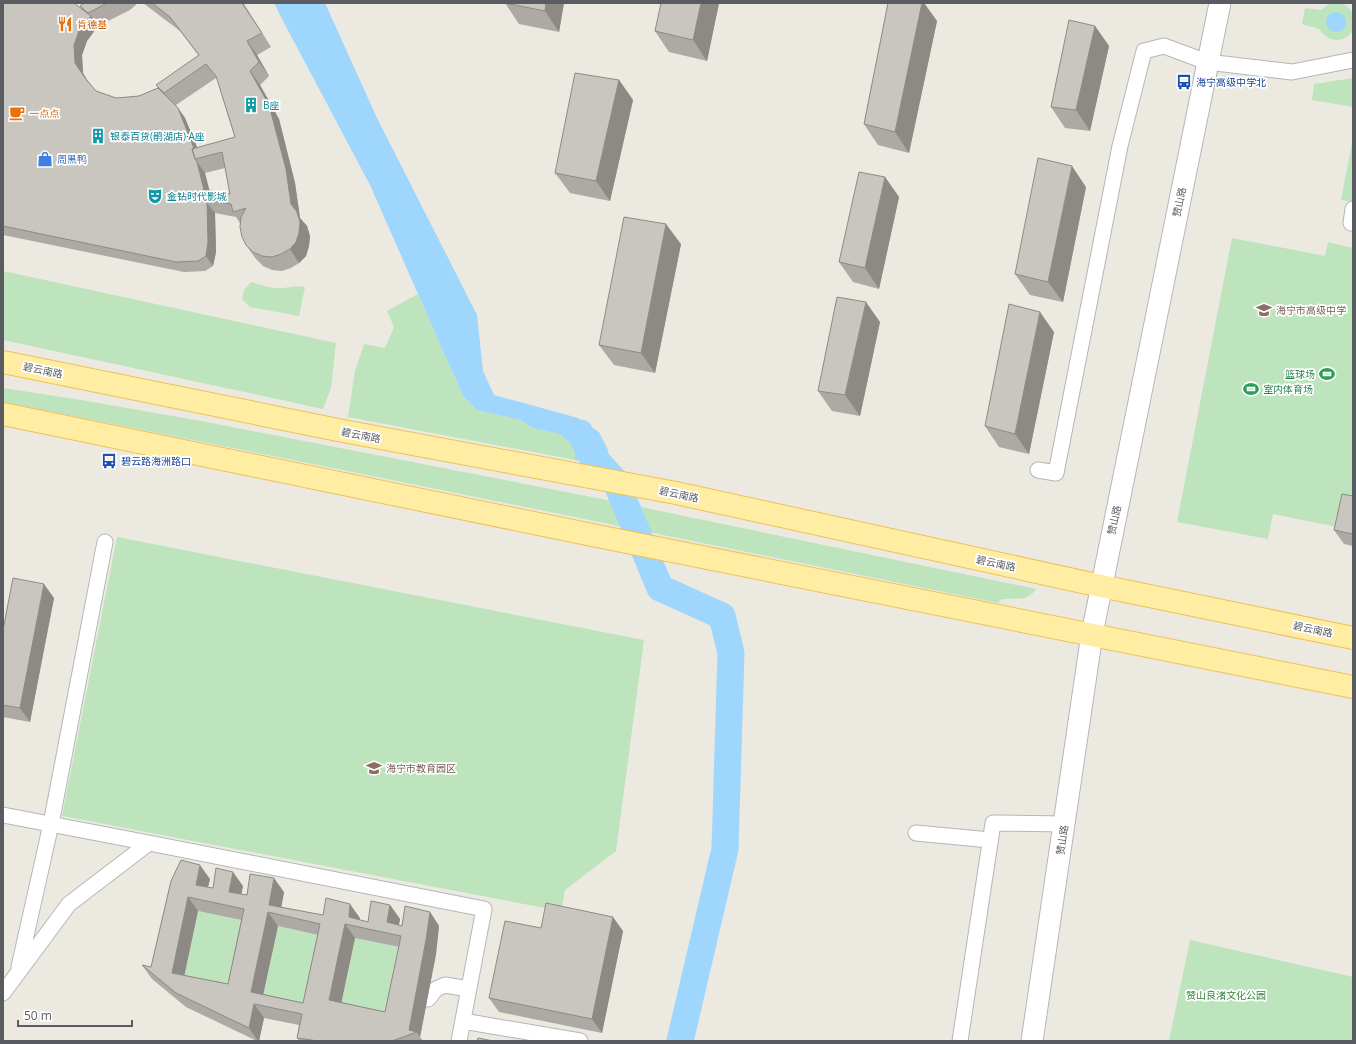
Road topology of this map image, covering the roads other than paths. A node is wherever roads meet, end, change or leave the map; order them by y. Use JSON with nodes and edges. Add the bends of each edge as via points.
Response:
{"nodes":[{"id":1,"x":1220,"y":3,"type":"edge"},
{"id":2,"x":1353,"y":60,"type":"edge"},
{"id":3,"x":1207,"y":62,"type":"junction"},
{"id":4,"x":1353,"y":210,"type":"edge"},
{"id":5,"x":1353,"y":223,"type":"edge"},
{"id":6,"x":3,"y":362,"type":"edge"},
{"id":7,"x":3,"y":414,"type":"edge"},
{"id":8,"x":1038,"y":470,"type":"dead end"},
{"id":9,"x":105,"y":542,"type":"dead end"},
{"id":10,"x":1101,"y":586,"type":"junction"},
{"id":11,"x":1092,"y":634,"type":"junction"},
{"id":12,"x":1353,"y":638,"type":"edge"},
{"id":13,"x":1353,"y":687,"type":"edge"},
{"id":14,"x":3,"y":815,"type":"edge"},
{"id":15,"x":51,"y":824,"type":"junction"},
{"id":16,"x":1064,"y":824,"type":"junction"},
{"id":17,"x":916,"y":833,"type":"dead end"},
{"id":18,"x":990,"y":840,"type":"junction"},
{"id":19,"x":149,"y":843,"type":"junction"},
{"id":20,"x":18,"y":973,"type":"junction"},
{"id":21,"x":469,"y":989,"type":"junction"},
{"id":22,"x":3,"y":994,"type":"edge"},
{"id":23,"x":428,"y":999,"type":"dead end"},
{"id":24,"x":463,"y":1021,"type":"junction"},
{"id":25,"x":459,"y":1041,"type":"edge"},
{"id":26,"x":580,"y":1041,"type":"edge"},
{"id":27,"x":960,"y":1041,"type":"edge"},
{"id":28,"x":1032,"y":1041,"type":"edge"}],
"edges":[{"from":1,"to":3,"type":"street","name":"赞山路"},
{"from":2,"to":3,"type":"street","via":[[1292,72]]},
{"from":3,"to":8,"type":"street","via":[[1164,46],[1144,51],[1120,146],[1056,473]]},
{"from":3,"to":10,"type":"street","name":"赞山路"},
{"from":4,"to":5,"type":"street"},
{"from":6,"to":10,"type":"main road","name":"碧云南路","via":[[343,431],[676,493]]},
{"from":7,"to":11,"type":"main road"},
{"from":9,"to":15,"type":"street"},
{"from":10,"to":11,"type":"street","name":"赞山路"},
{"from":10,"to":12,"type":"main road","name":"碧云南路"},
{"from":11,"to":13,"type":"main road"},
{"from":11,"to":16,"type":"street","name":"赞山路"},
{"from":14,"to":15,"type":"street"},
{"from":15,"to":19,"type":"street"},
{"from":15,"to":20,"type":"street"},
{"from":16,"to":18,"type":"street","via":[[993,823]]},
{"from":16,"to":28,"type":"street","name":"赞山路"},
{"from":17,"to":18,"type":"street"},
{"from":18,"to":27,"type":"street"},
{"from":19,"to":20,"type":"street","via":[[69,904]]},
{"from":19,"to":21,"type":"street","via":[[484,909]]},
{"from":20,"to":22,"type":"street"},
{"from":21,"to":23,"type":"street","via":[[445,985],[436,989]]},
{"from":21,"to":24,"type":"street"},
{"from":24,"to":25,"type":"street"},
{"from":24,"to":26,"type":"street"}]}
